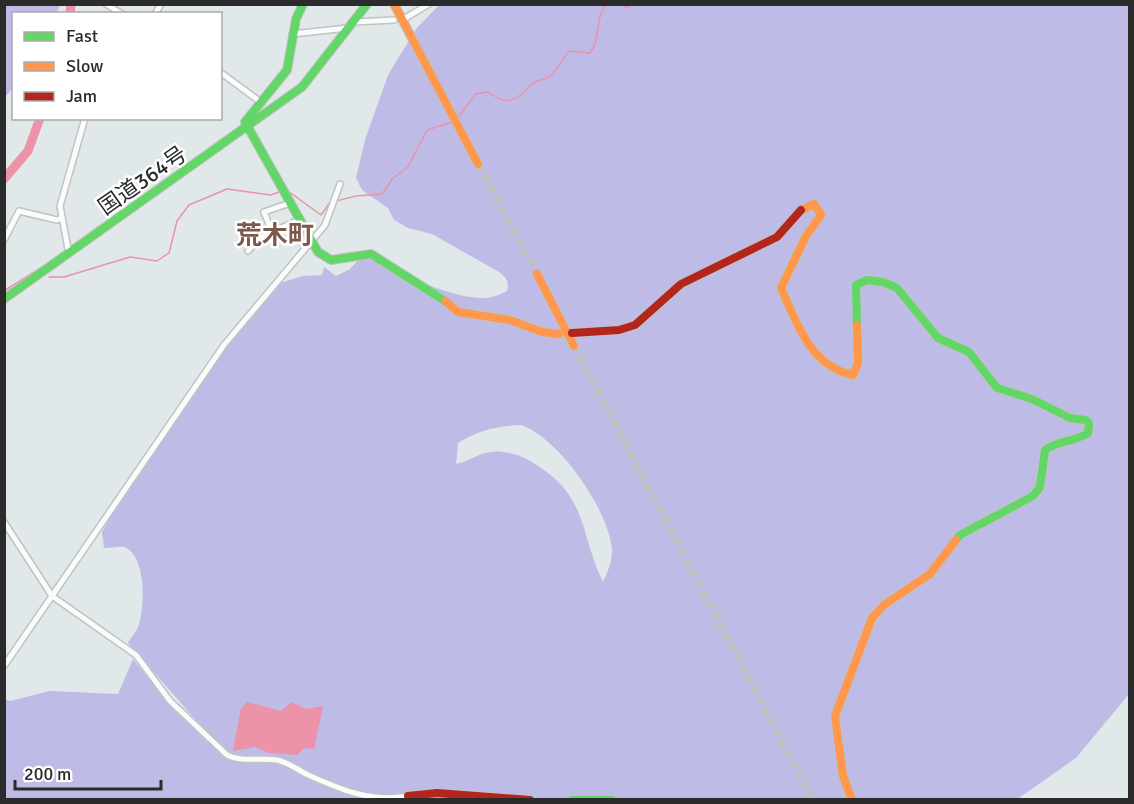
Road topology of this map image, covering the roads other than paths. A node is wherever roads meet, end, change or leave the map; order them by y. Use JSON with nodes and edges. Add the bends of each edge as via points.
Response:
{"nodes":[{"id":1,"x":106,"y":4,"type":"edge"},
{"id":2,"x":303,"y":4,"type":"edge"},
{"id":3,"x":368,"y":4,"type":"edge"},
{"id":4,"x":394,"y":4,"type":"edge"},
{"id":5,"x":429,"y":4,"type":"edge"},
{"id":6,"x":119,"y":12,"type":"edge"},
{"id":7,"x":398,"y":20,"type":"junction"},
{"id":8,"x":352,"y":25,"type":"junction"},
{"id":9,"x":292,"y":34,"type":"junction"},
{"id":10,"x":222,"y":74,"type":"edge"},
{"id":11,"x":262,"y":104,"type":"junction"},
{"id":12,"x":84,"y":120,"type":"edge"},
{"id":13,"x":248,"y":128,"type":"junction"},
{"id":14,"x":478,"y":164,"type":"tunnel mouth"},
{"id":15,"x":340,"y":184,"type":"dead end"},
{"id":16,"x":290,"y":202,"type":"junction"},
{"id":17,"x":62,"y":218,"type":"junction"},
{"id":18,"x":299,"y":220,"type":"junction"},
{"id":19,"x":272,"y":232,"type":"junction"},
{"id":20,"x":4,"y":240,"type":"edge"},
{"id":21,"x":312,"y":243,"type":"junction"},
{"id":22,"x":248,"y":250,"type":"dead end"},
{"id":23,"x":69,"y":254,"type":"junction"},
{"id":24,"x":537,"y":274,"type":"tunnel mouth"},
{"id":25,"x":4,"y":299,"type":"edge"},
{"id":26,"x":572,"y":333,"type":"dead end"},
{"id":27,"x":559,"y":334,"type":"dead end"},
{"id":28,"x":574,"y":346,"type":"tunnel mouth"},
{"id":29,"x":4,"y":522,"type":"edge"},
{"id":30,"x":52,"y":596,"type":"junction"},
{"id":31,"x":4,"y":666,"type":"edge"},
{"id":32,"x":408,"y":796,"type":"joint"},
{"id":33,"x":530,"y":800,"type":"edge"},
{"id":34,"x":572,"y":800,"type":"edge"},
{"id":35,"x":612,"y":800,"type":"edge"},
{"id":36,"x":852,"y":800,"type":"edge"}],
"edges":[{"from":1,"to":6,"type":"street"},
{"from":2,"to":9,"type":"main road"},
{"from":3,"to":8,"type":"main road","name":"国道364号"},
{"from":4,"to":7,"type":"main road"},
{"from":5,"to":7,"type":"street"},
{"from":7,"to":8,"type":"street"},
{"from":7,"to":14,"type":"main road"},
{"from":8,"to":9,"type":"street"},
{"from":8,"to":13,"type":"main road","name":"国道364号","via":[[302,87]]},
{"from":9,"to":11,"type":"main road","via":[[290,65]]},
{"from":10,"to":11,"type":"street"},
{"from":11,"to":13,"type":"main road","via":[[246,120]]},
{"from":12,"to":17,"type":"street","via":[[60,206]]},
{"from":13,"to":16,"type":"main road"},
{"from":13,"to":23,"type":"main road","name":"国道364号"},
{"from":15,"to":21,"type":"street","via":[[328,218]]},
{"from":16,"to":18,"type":"main road"},
{"from":16,"to":19,"type":"street","via":[[264,212]]},
{"from":17,"to":20,"type":"street","via":[[17,211]]},
{"from":17,"to":23,"type":"street"},
{"from":18,"to":19,"type":"street"},
{"from":18,"to":21,"type":"main road"},
{"from":19,"to":22,"type":"street"},
{"from":21,"to":27,"type":"main road","via":[[327,259],[371,254],[428,287],[458,312],[510,320]]},
{"from":21,"to":30,"type":"street","via":[[224,345]]},
{"from":23,"to":25,"type":"main road","name":"国道364号"},
{"from":24,"to":28,"type":"main road"},
{"from":26,"to":36,"type":"main road","via":[[635,325],[681,284],[777,237],[803,207],[814,204],[821,215],[800,247],[781,288],[806,344],[818,358],[843,373],[855,373],[856,285],[867,280],[884,282],[907,297],[938,338],[973,356],[997,388],[1089,423],[1090,428],[1082,438],[1053,444],[1045,450],[1040,487],[1033,496],[960,535],[930,574],[884,605],[872,618],[835,716],[843,776]]},
{"from":29,"to":30,"type":"street"},
{"from":30,"to":31,"type":"street"},
{"from":30,"to":32,"type":"street","via":[[136,655],[170,701],[234,759],[277,760],[359,795]]},
{"from":32,"to":33,"type":"main road","via":[[437,793]]},
{"from":34,"to":35,"type":"main road"}]}
